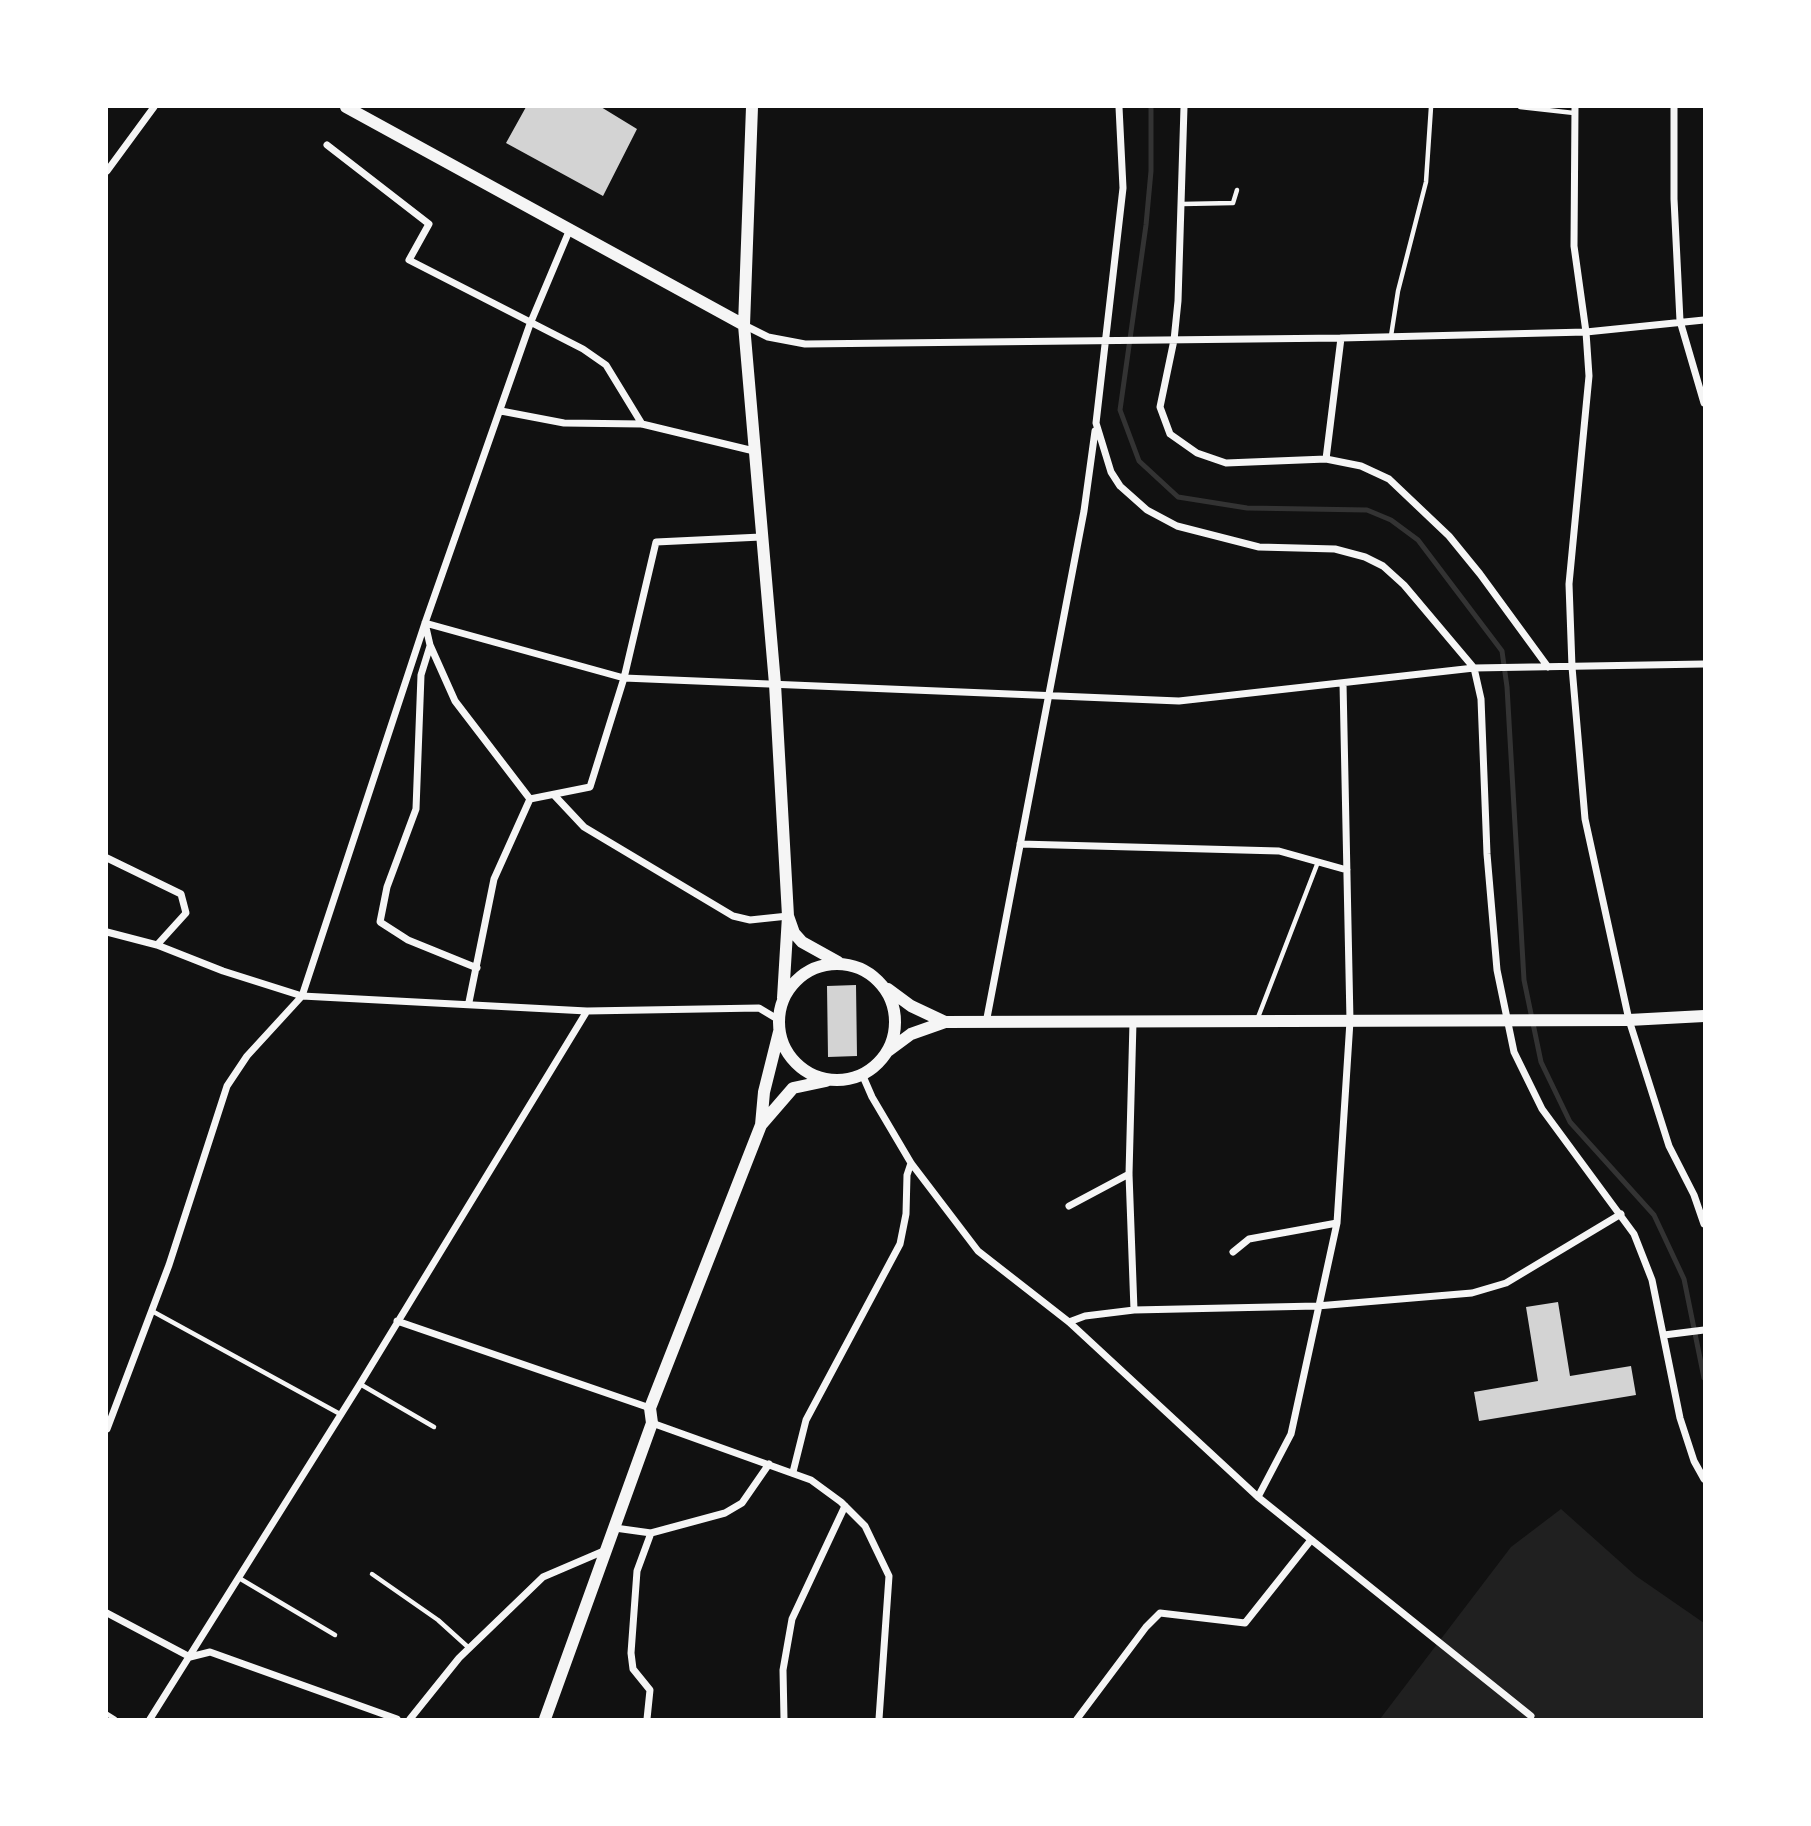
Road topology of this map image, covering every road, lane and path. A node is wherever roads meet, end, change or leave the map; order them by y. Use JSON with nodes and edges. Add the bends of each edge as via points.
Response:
{"nodes":[{"id":1,"x":154,"y":107,"type":"edge"},
{"id":2,"x":346,"y":107,"type":"edge"},
{"id":3,"x":752,"y":107,"type":"edge"},
{"id":4,"x":1119,"y":107,"type":"edge"},
{"id":5,"x":1184,"y":107,"type":"edge"},
{"id":6,"x":1431,"y":107,"type":"edge"},
{"id":7,"x":1520,"y":107,"type":"edge"},
{"id":8,"x":1674,"y":107,"type":"edge"},
{"id":9,"x":1575,"y":110,"type":"edge"},
{"id":10,"x":327,"y":145,"type":"dead end"},
{"id":11,"x":107,"y":171,"type":"edge"},
{"id":12,"x":1237,"y":190,"type":"dead end"},
{"id":13,"x":1182,"y":204,"type":"junction"},
{"id":14,"x":570,"y":228,"type":"junction"},
{"id":15,"x":1704,"y":320,"type":"edge"},
{"id":16,"x":1680,"y":321,"type":"junction"},
{"id":17,"x":530,"y":324,"type":"junction"},
{"id":18,"x":744,"y":325,"type":"junction"},
{"id":19,"x":1586,"y":332,"type":"junction"},
{"id":20,"x":1391,"y":337,"type":"junction"},
{"id":21,"x":1340,"y":338,"type":"junction"},
{"id":22,"x":1171,"y":340,"type":"junction"},
{"id":23,"x":1111,"y":342,"type":"junction"},
{"id":24,"x":1704,"y":403,"type":"edge"},
{"id":25,"x":500,"y":411,"type":"junction"},
{"id":26,"x":1096,"y":423,"type":"junction"},
{"id":27,"x":642,"y":424,"type":"junction"},
{"id":28,"x":754,"y":451,"type":"junction"},
{"id":29,"x":1326,"y":459,"type":"junction"},
{"id":30,"x":761,"y":537,"type":"junction"},
{"id":31,"x":425,"y":623,"type":"junction"},
{"id":32,"x":430,"y":645,"type":"junction"},
{"id":33,"x":1704,"y":664,"type":"edge"},
{"id":34,"x":1548,"y":667,"type":"junction"},
{"id":35,"x":1572,"y":667,"type":"junction"},
{"id":36,"x":1474,"y":668,"type":"junction"},
{"id":37,"x":624,"y":678,"type":"junction"},
{"id":38,"x":1343,"y":683,"type":"junction"},
{"id":39,"x":775,"y":684,"type":"junction"},
{"id":40,"x":1048,"y":696,"type":"junction"},
{"id":41,"x":554,"y":795,"type":"junction"},
{"id":42,"x":530,"y":799,"type":"junction"},
{"id":43,"x":1020,"y":844,"type":"junction"},
{"id":44,"x":107,"y":858,"type":"edge"},
{"id":45,"x":1318,"y":862,"type":"junction"},
{"id":46,"x":1346,"y":870,"type":"junction"},
{"id":47,"x":788,"y":916,"type":"junction"},
{"id":48,"x":108,"y":935,"type":"edge"},
{"id":49,"x":157,"y":945,"type":"junction"},
{"id":50,"x":842,"y":964,"type":"junction"},
{"id":51,"x":477,"y":968,"type":"junction"},
{"id":52,"x":875,"y":978,"type":"junction"},
{"id":53,"x":302,"y":996,"type":"junction"},
{"id":54,"x":782,"y":1001,"type":"junction"},
{"id":55,"x":469,"y":1002,"type":"junction"},
{"id":56,"x":587,"y":1011,"type":"junction"},
{"id":57,"x":1704,"y":1016,"type":"edge"},
{"id":58,"x":1629,"y":1020,"type":"junction"},
{"id":59,"x":1257,"y":1021,"type":"junction"},
{"id":60,"x":1350,"y":1021,"type":"junction"},
{"id":61,"x":1511,"y":1021,"type":"junction"},
{"id":62,"x":945,"y":1022,"type":"junction"},
{"id":63,"x":1133,"y":1022,"type":"junction"},
{"id":64,"x":986,"y":1023,"type":"junction"},
{"id":65,"x":779,"y":1024,"type":"junction"},
{"id":66,"x":887,"y":1051,"type":"junction"},
{"id":67,"x":862,"y":1074,"type":"junction"},
{"id":68,"x":839,"y":1081,"type":"junction"},
{"id":69,"x":761,"y":1125,"type":"junction"},
{"id":70,"x":911,"y":1163,"type":"junction"},
{"id":71,"x":1129,"y":1174,"type":"junction"},
{"id":72,"x":1069,"y":1206,"type":"dead end"},
{"id":73,"x":1621,"y":1214,"type":"junction"},
{"id":74,"x":1337,"y":1223,"type":"junction"},
{"id":75,"x":1704,"y":1224,"type":"edge"},
{"id":76,"x":1233,"y":1252,"type":"dead end"},
{"id":77,"x":1317,"y":1307,"type":"junction"},
{"id":78,"x":1134,"y":1310,"type":"junction"},
{"id":79,"x":152,"y":1311,"type":"junction"},
{"id":80,"x":397,"y":1321,"type":"junction"},
{"id":81,"x":1069,"y":1322,"type":"junction"},
{"id":82,"x":1704,"y":1330,"type":"edge"},
{"id":83,"x":1664,"y":1335,"type":"junction"},
{"id":84,"x":360,"y":1384,"type":"junction"},
{"id":85,"x":650,"y":1408,"type":"junction"},
{"id":86,"x":340,"y":1414,"type":"junction"},
{"id":87,"x":652,"y":1423,"type":"junction"},
{"id":88,"x":434,"y":1427,"type":"dead end"},
{"id":89,"x":107,"y":1429,"type":"edge"},
{"id":90,"x":769,"y":1464,"type":"junction"},
{"id":91,"x":793,"y":1472,"type":"junction"},
{"id":92,"x":1704,"y":1479,"type":"edge"},
{"id":93,"x":1258,"y":1497,"type":"junction"},
{"id":94,"x":845,"y":1506,"type":"junction"},
{"id":95,"x":615,"y":1528,"type":"junction"},
{"id":96,"x":651,"y":1533,"type":"junction"},
{"id":97,"x":1311,"y":1539,"type":"junction"},
{"id":98,"x":607,"y":1550,"type":"junction"},
{"id":99,"x":372,"y":1574,"type":"dead end"},
{"id":100,"x":239,"y":1578,"type":"junction"},
{"id":101,"x":107,"y":1613,"type":"edge"},
{"id":102,"x":335,"y":1635,"type":"dead end"},
{"id":103,"x":469,"y":1648,"type":"junction"},
{"id":104,"x":190,"y":1657,"type":"junction"},
{"id":105,"x":107,"y":1714,"type":"edge"},
{"id":106,"x":1531,"y":1716,"type":"dead end"},
{"id":107,"x":115,"y":1719,"type":"edge"},
{"id":108,"x":149,"y":1719,"type":"edge"},
{"id":109,"x":397,"y":1719,"type":"edge"},
{"id":110,"x":410,"y":1719,"type":"edge"},
{"id":111,"x":545,"y":1719,"type":"edge"},
{"id":112,"x":647,"y":1719,"type":"edge"},
{"id":113,"x":784,"y":1719,"type":"edge"},
{"id":114,"x":879,"y":1719,"type":"edge"},
{"id":115,"x":1077,"y":1719,"type":"edge"}],
"edges":[{"from":1,"to":11,"type":"street"},
{"from":2,"to":14,"type":"street"},
{"from":3,"to":18,"type":"street"},
{"from":4,"to":23,"type":"street","via":[[1123,188]]},
{"from":5,"to":13,"type":"street"},
{"from":6,"to":20,"type":"lane","via":[[1426,182]]},
{"from":7,"to":9,"type":"lane"},
{"from":8,"to":16,"type":"street"},
{"from":9,"to":19,"type":"street","via":[[1574,246]]},
{"from":10,"to":17,"type":"street","via":[[429,224],[409,260]]},
{"from":12,"to":13,"type":"lane","via":[[1233,203]]},
{"from":13,"to":22,"type":"street"},
{"from":14,"to":17,"type":"street"},
{"from":14,"to":18,"type":"street"},
{"from":15,"to":16,"type":"street"},
{"from":16,"to":19,"type":"street"},
{"from":16,"to":24,"type":"street"},
{"from":17,"to":25,"type":"street"},
{"from":17,"to":27,"type":"street","via":[[606,365]]},
{"from":18,"to":23,"type":"street","via":[[768,337],[805,344]]},
{"from":18,"to":28,"type":"street"},
{"from":19,"to":20,"type":"street"},
{"from":19,"to":35,"type":"street","via":[[1589,376],[1569,584]]},
{"from":20,"to":21,"type":"street"},
{"from":21,"to":22,"type":"street"},
{"from":21,"to":29,"type":"street"},
{"from":22,"to":23,"type":"street"},
{"from":22,"to":29,"type":"street","via":[[1160,407],[1163,421],[1180,444],[1226,463]]},
{"from":23,"to":26,"type":"street"},
{"from":25,"to":27,"type":"street","via":[[564,423]]},
{"from":25,"to":31,"type":"street"},
{"from":26,"to":36,"type":"street","via":[[1111,471],[1120,486],[1147,510],[1177,526],[1246,544],[1335,549],[1365,557],[1404,585]]},
{"from":26,"to":40,"type":"street"},
{"from":27,"to":28,"type":"street"},
{"from":28,"to":30,"type":"street"},
{"from":29,"to":34,"type":"street","via":[[1376,471],[1396,485],[1449,536]]},
{"from":30,"to":37,"type":"street","via":[[656,542]]},
{"from":30,"to":39,"type":"street"},
{"from":31,"to":32,"type":"street"},
{"from":31,"to":37,"type":"street"},
{"from":31,"to":53,"type":"street"},
{"from":32,"to":42,"type":"street","via":[[455,701]]},
{"from":32,"to":51,"type":"street","via":[[421,676],[416,809],[387,887],[380,922],[408,940]]},
{"from":33,"to":35,"type":"street"},
{"from":34,"to":35,"type":"street"},
{"from":34,"to":36,"type":"street"},
{"from":35,"to":58,"type":"street","via":[[1586,819]]},
{"from":36,"to":38,"type":"street"},
{"from":36,"to":61,"type":"street","via":[[1481,699],[1497,970]]},
{"from":37,"to":39,"type":"street"},
{"from":37,"to":41,"type":"street","via":[[590,787]]},
{"from":38,"to":40,"type":"street","via":[[1179,701]]},
{"from":38,"to":46,"type":"street"},
{"from":39,"to":40,"type":"street"},
{"from":39,"to":47,"type":"street"},
{"from":40,"to":43,"type":"street"},
{"from":41,"to":42,"type":"street"},
{"from":41,"to":47,"type":"street","via":[[583,827],[733,916],[750,920]]},
{"from":42,"to":51,"type":"street","via":[[494,879]]},
{"from":43,"to":45,"type":"street","via":[[1279,850]]},
{"from":43,"to":64,"type":"street"},
{"from":44,"to":49,"type":"street","via":[[181,894],[186,914]]},
{"from":45,"to":46,"type":"street"},
{"from":45,"to":59,"type":"lane"},
{"from":46,"to":60,"type":"street"},
{"from":47,"to":50,"type":"street","via":[[803,943]]},
{"from":47,"to":54,"type":"street"},
{"from":48,"to":49,"type":"street"},
{"from":49,"to":53,"type":"street"},
{"from":50,"to":52,"type":"street"},
{"from":50,"to":54,"type":"street","via":[[823,965],[806,973]]},
{"from":51,"to":55,"type":"street"},
{"from":52,"to":62,"type":"street","via":[[899,999]]},
{"from":52,"to":66,"type":"street","via":[[888,994],[894,1012],[894,1032]]},
{"from":53,"to":55,"type":"street"},
{"from":53,"to":79,"type":"street","via":[[247,1056],[227,1086]]},
{"from":54,"to":65,"type":"street"},
{"from":55,"to":56,"type":"street"},
{"from":56,"to":65,"type":"street","via":[[759,1008]]},
{"from":56,"to":80,"type":"street"},
{"from":57,"to":58,"type":"street"},
{"from":58,"to":61,"type":"street"},
{"from":58,"to":75,"type":"street","via":[[1670,1146]]},
{"from":59,"to":60,"type":"street"},
{"from":59,"to":63,"type":"street"},
{"from":60,"to":61,"type":"street"},
{"from":60,"to":74,"type":"street"},
{"from":61,"to":73,"type":"street","via":[[1523,1076],[1542,1109]]},
{"from":62,"to":64,"type":"street"},
{"from":62,"to":66,"type":"street","via":[[911,1034]]},
{"from":63,"to":64,"type":"street"},
{"from":63,"to":71,"type":"street"},
{"from":65,"to":68,"type":"street","via":[[789,1055],[802,1069]]},
{"from":65,"to":69,"type":"street"},
{"from":66,"to":67,"type":"street"},
{"from":67,"to":68,"type":"street"},
{"from":67,"to":70,"type":"street"},
{"from":68,"to":69,"type":"street","via":[[793,1088]]},
{"from":69,"to":85,"type":"street"},
{"from":70,"to":81,"type":"street","via":[[978,1251]]},
{"from":70,"to":91,"type":"street","via":[[900,1244],[806,1420]]},
{"from":71,"to":72,"type":"street"},
{"from":71,"to":78,"type":"street"},
{"from":73,"to":77,"type":"street","via":[[1485,1291]]},
{"from":73,"to":83,"type":"street","via":[[1644,1257]]},
{"from":74,"to":76,"type":"street","via":[[1250,1239]]},
{"from":74,"to":77,"type":"street"},
{"from":77,"to":78,"type":"street"},
{"from":77,"to":93,"type":"street","via":[[1291,1434]]},
{"from":78,"to":81,"type":"street"},
{"from":79,"to":86,"type":"lane"},
{"from":79,"to":89,"type":"street"},
{"from":80,"to":84,"type":"street"},
{"from":80,"to":85,"type":"street"},
{"from":81,"to":93,"type":"street"},
{"from":82,"to":83,"type":"street"},
{"from":83,"to":92,"type":"street","via":[[1680,1418]]},
{"from":84,"to":86,"type":"street"},
{"from":84,"to":88,"type":"lane"},
{"from":85,"to":87,"type":"street"},
{"from":86,"to":100,"type":"street"},
{"from":87,"to":90,"type":"street"},
{"from":87,"to":95,"type":"street"},
{"from":90,"to":91,"type":"street"},
{"from":90,"to":96,"type":"street","via":[[742,1503],[725,1513]]},
{"from":91,"to":94,"type":"street"},
{"from":93,"to":97,"type":"street"},
{"from":94,"to":113,"type":"street","via":[[792,1619],[783,1670]]},
{"from":94,"to":114,"type":"street","via":[[865,1526],[889,1576]]},
{"from":95,"to":96,"type":"street"},
{"from":95,"to":98,"type":"street"},
{"from":96,"to":112,"type":"street","via":[[637,1572],[631,1653],[633,1669],[650,1690]]},
{"from":97,"to":106,"type":"street"},
{"from":97,"to":115,"type":"street","via":[[1245,1623],[1160,1613]]},
{"from":98,"to":103,"type":"street","via":[[543,1577]]},
{"from":98,"to":111,"type":"street"},
{"from":99,"to":103,"type":"lane"},
{"from":100,"to":102,"type":"lane"},
{"from":100,"to":104,"type":"street"},
{"from":101,"to":104,"type":"street"},
{"from":103,"to":110,"type":"street"},
{"from":104,"to":108,"type":"street"},
{"from":104,"to":109,"type":"street","via":[[210,1652]]},
{"from":105,"to":107,"type":"lane"}]}
